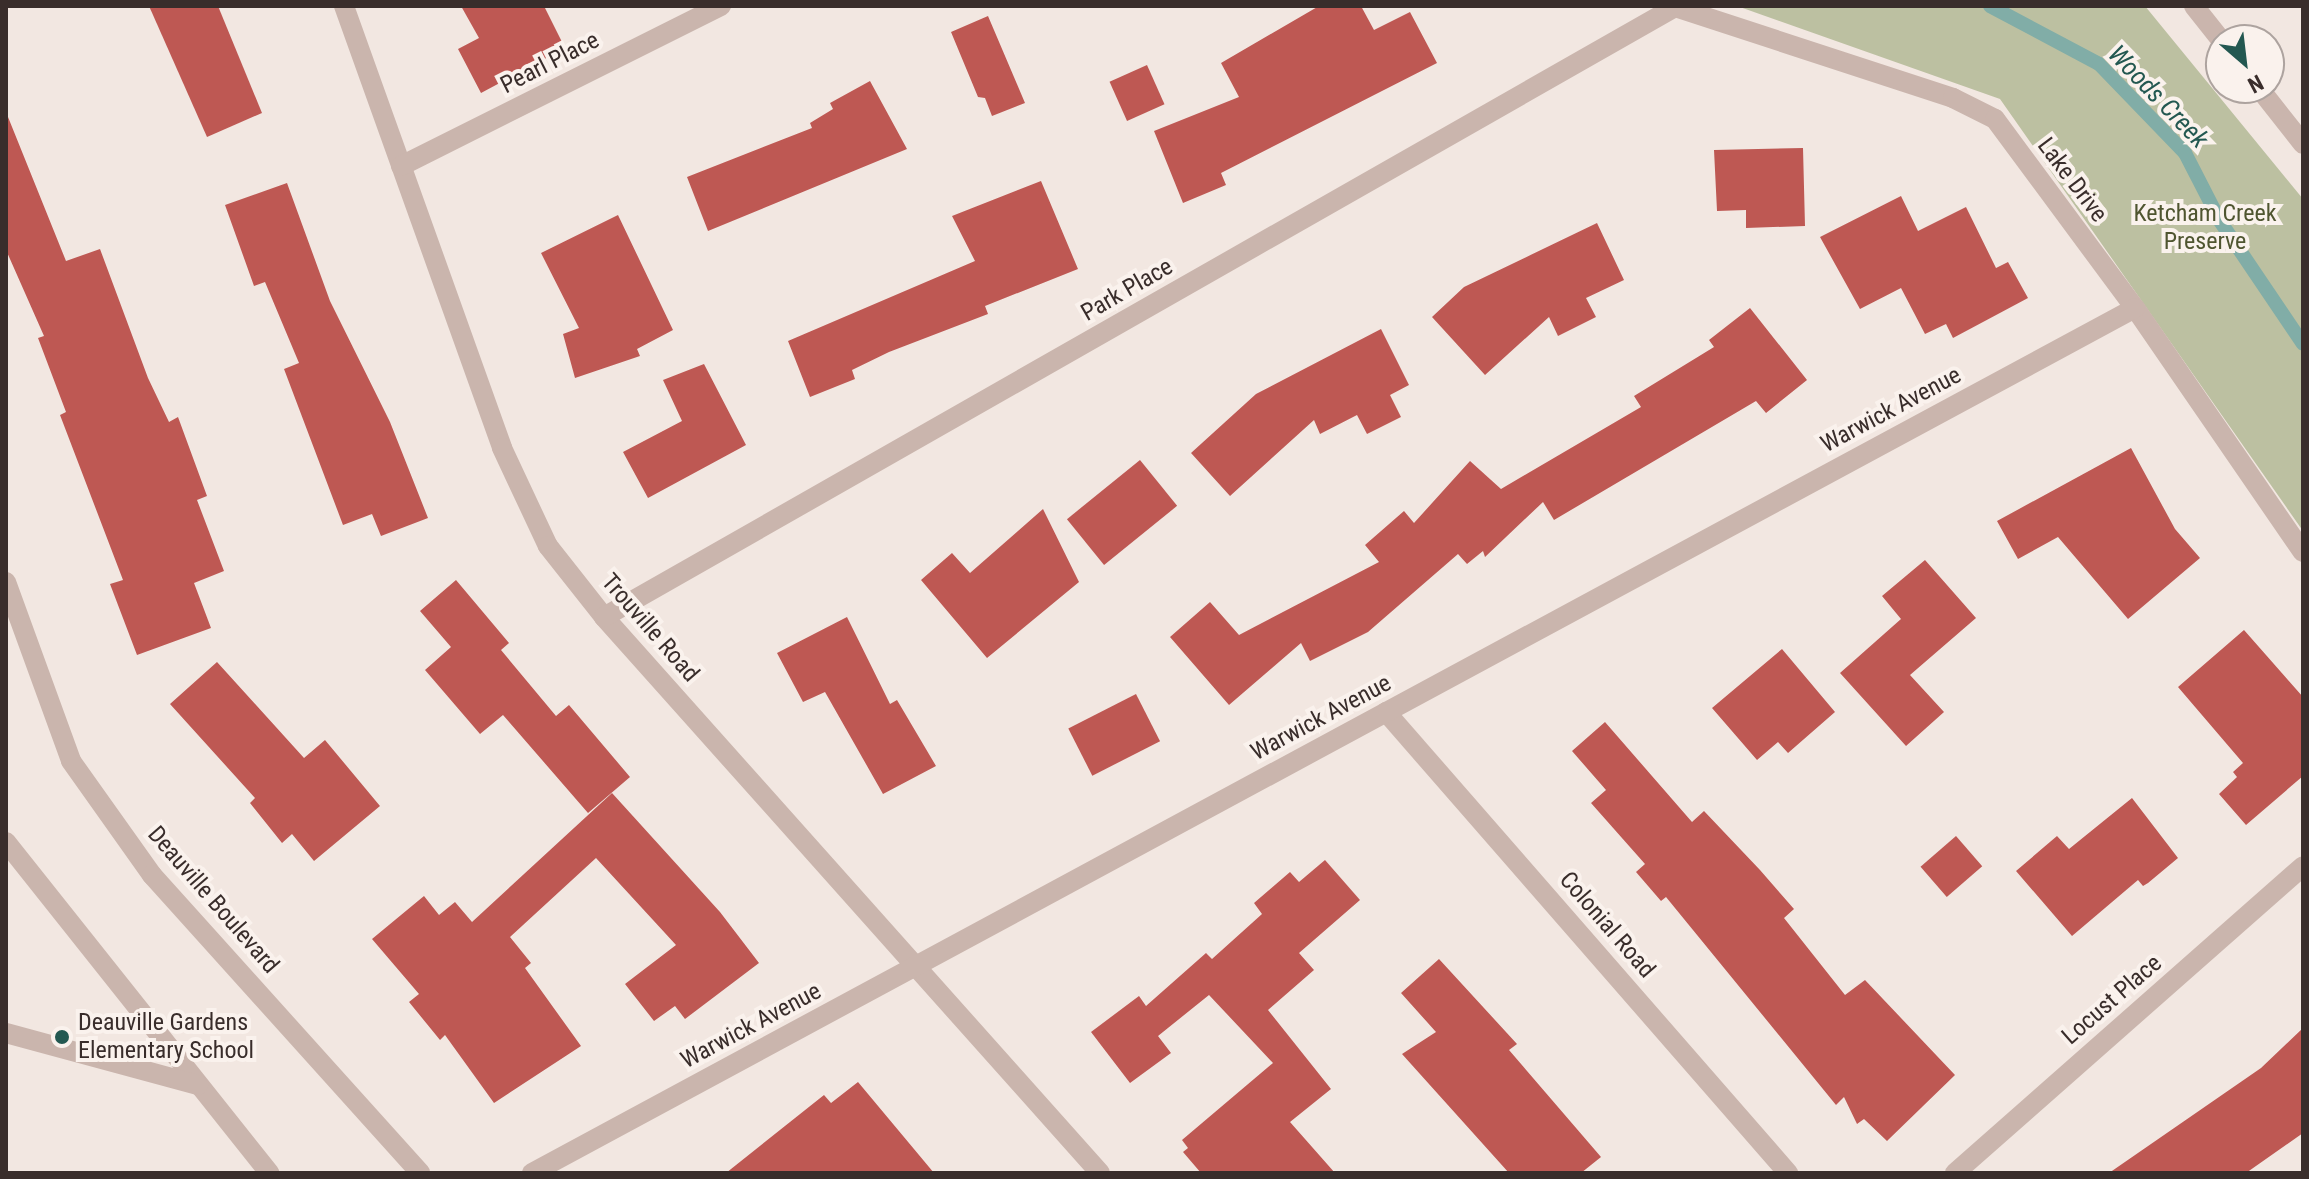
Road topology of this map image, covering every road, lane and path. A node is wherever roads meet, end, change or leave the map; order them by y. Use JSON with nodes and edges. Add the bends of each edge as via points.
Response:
{"nodes":[{"id":1,"x":344,"y":6,"type":"edge"},
{"id":2,"x":721,"y":6,"type":"edge"},
{"id":3,"x":2194,"y":6,"type":"edge"},
{"id":4,"x":1674,"y":7,"type":"edge"},
{"id":5,"x":2208,"y":24,"type":"edge"},
{"id":6,"x":2272,"y":104,"type":"edge"},
{"id":7,"x":2303,"y":144,"type":"edge"},
{"id":8,"x":401,"y":166,"type":"junction"},
{"id":9,"x":2135,"y":308,"type":"junction"},
{"id":10,"x":2303,"y":552,"type":"edge"},
{"id":11,"x":6,"y":582,"type":"edge"},
{"id":12,"x":604,"y":617,"type":"junction"},
{"id":13,"x":1386,"y":712,"type":"junction"},
{"id":14,"x":6,"y":842,"type":"edge"},
{"id":15,"x":2303,"y":866,"type":"edge"},
{"id":16,"x":917,"y":966,"type":"junction"},
{"id":17,"x":6,"y":1033,"type":"edge"},
{"id":18,"x":198,"y":1085,"type":"junction"},
{"id":19,"x":269,"y":1173,"type":"edge"},
{"id":20,"x":420,"y":1173,"type":"edge"},
{"id":21,"x":532,"y":1173,"type":"edge"},
{"id":22,"x":1100,"y":1173,"type":"edge"},
{"id":23,"x":1788,"y":1173,"type":"edge"},
{"id":24,"x":1955,"y":1173,"type":"edge"}],
"edges":[{"from":1,"to":8,"type":"street","name":"Trouville Road"},
{"from":2,"to":8,"type":"street","name":"Pearl Place"},
{"from":3,"to":5,"type":"street"},
{"from":4,"to":9,"type":"street","name":"Lake Drive","via":[[1953,98],[1995,119]]},
{"from":4,"to":12,"type":"street","name":"Park Place"},
{"from":6,"to":7,"type":"street"},
{"from":8,"to":12,"type":"street","name":"Trouville Road","via":[[524,501],[548,546]]},
{"from":9,"to":10,"type":"street","name":"Lake Drive"},
{"from":9,"to":13,"type":"street","name":"Warwick Avenue"},
{"from":11,"to":20,"type":"street","name":"Deauville Boulevard","via":[[71,761],[152,875]]},
{"from":12,"to":16,"type":"street","name":"Trouville Road"},
{"from":13,"to":16,"type":"street","name":"Warwick Avenue"},
{"from":13,"to":23,"type":"street","name":"Colonial Road"},
{"from":14,"to":18,"type":"street"},
{"from":15,"to":24,"type":"street","name":"Locust Place"},
{"from":16,"to":21,"type":"street","name":"Warwick Avenue"},
{"from":16,"to":22,"type":"street","name":"Trouville Road"},
{"from":17,"to":18,"type":"street"},
{"from":18,"to":19,"type":"street"}]}
